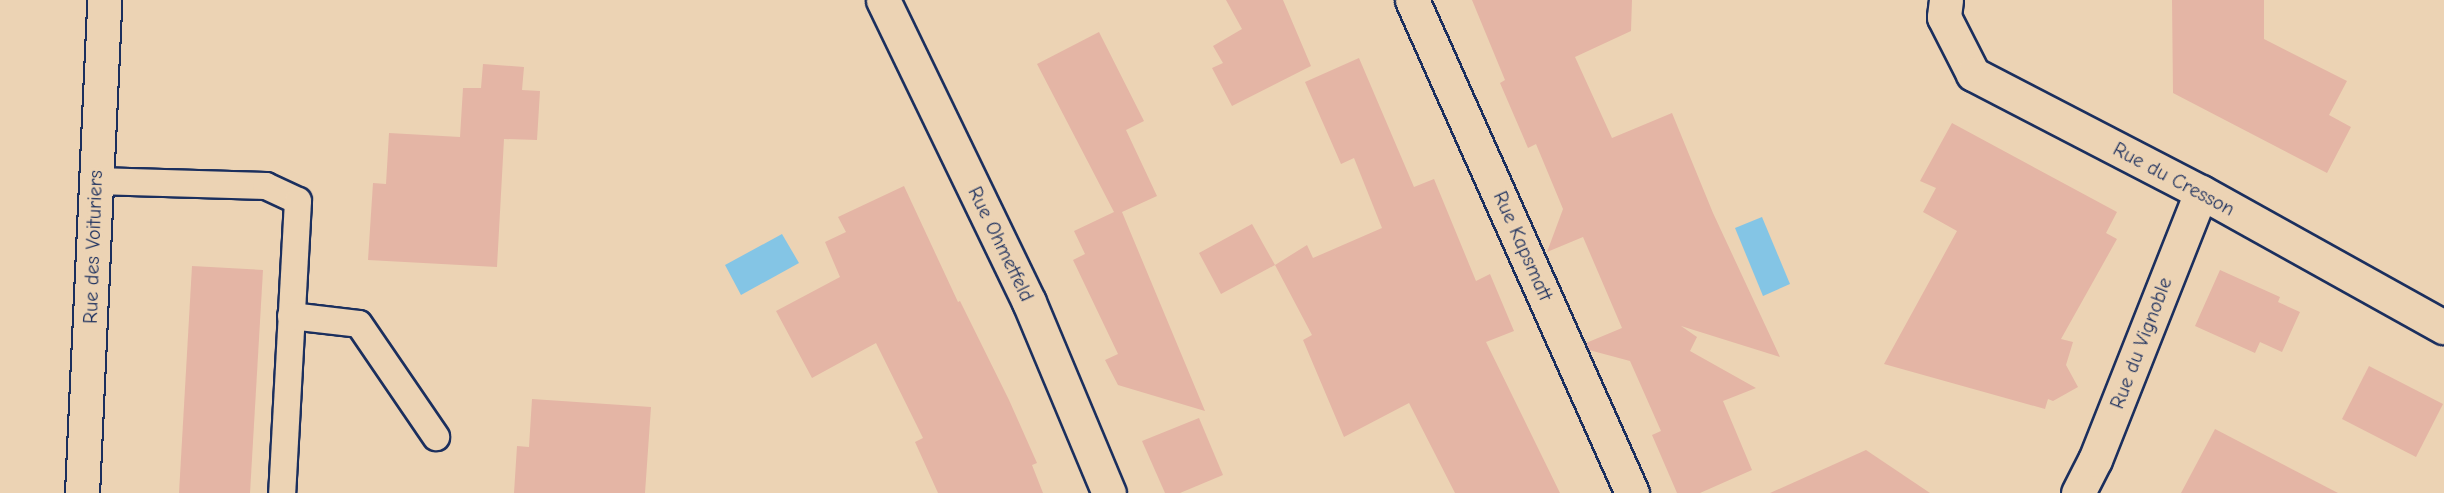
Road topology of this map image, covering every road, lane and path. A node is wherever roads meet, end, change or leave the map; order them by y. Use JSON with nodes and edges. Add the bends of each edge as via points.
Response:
{"nodes":[{"id":1,"x":104,"y":0,"type":"edge"},
{"id":2,"x":883,"y":0,"type":"edge"},
{"id":3,"x":1412,"y":0,"type":"edge"},
{"id":4,"x":1946,"y":0,"type":"edge"},
{"id":5,"x":96,"y":182,"type":"junction"},
{"id":6,"x":2201,"y":192,"type":"junction"},
{"id":7,"x":291,"y":316,"type":"junction"},
{"id":8,"x":2444,"y":327,"type":"edge"},
{"id":9,"x":436,"y":437,"type":"dead end"},
{"id":10,"x":82,"y":493,"type":"edge"},
{"id":11,"x":282,"y":493,"type":"edge"},
{"id":12,"x":1109,"y":493,"type":"edge"},
{"id":13,"x":1632,"y":493,"type":"edge"},
{"id":14,"x":2078,"y":493,"type":"edge"}],
"edges":[{"from":1,"to":5,"type":"street","name":"Rue des Voituriers"},
{"from":2,"to":12,"type":"street","name":"Rue Ohmetfeld","via":[[1029,302]]},
{"from":3,"to":13,"type":"street","name":"Rue Kapsmatt"},
{"from":4,"to":6,"type":"street","name":"Rue du Cresson","via":[[1944,17],[1973,74]]},
{"from":5,"to":7,"type":"lane","via":[[266,186],[298,201]]},
{"from":5,"to":10,"type":"street","name":"Rue des Voituriers"},
{"from":6,"to":8,"type":"street","name":"Rue du Cresson"},
{"from":6,"to":14,"type":"street","name":"Rue du Vignoble","via":[[2095,460]]},
{"from":7,"to":9,"type":"lane","via":[[359,324]]},
{"from":7,"to":11,"type":"lane"}]}
